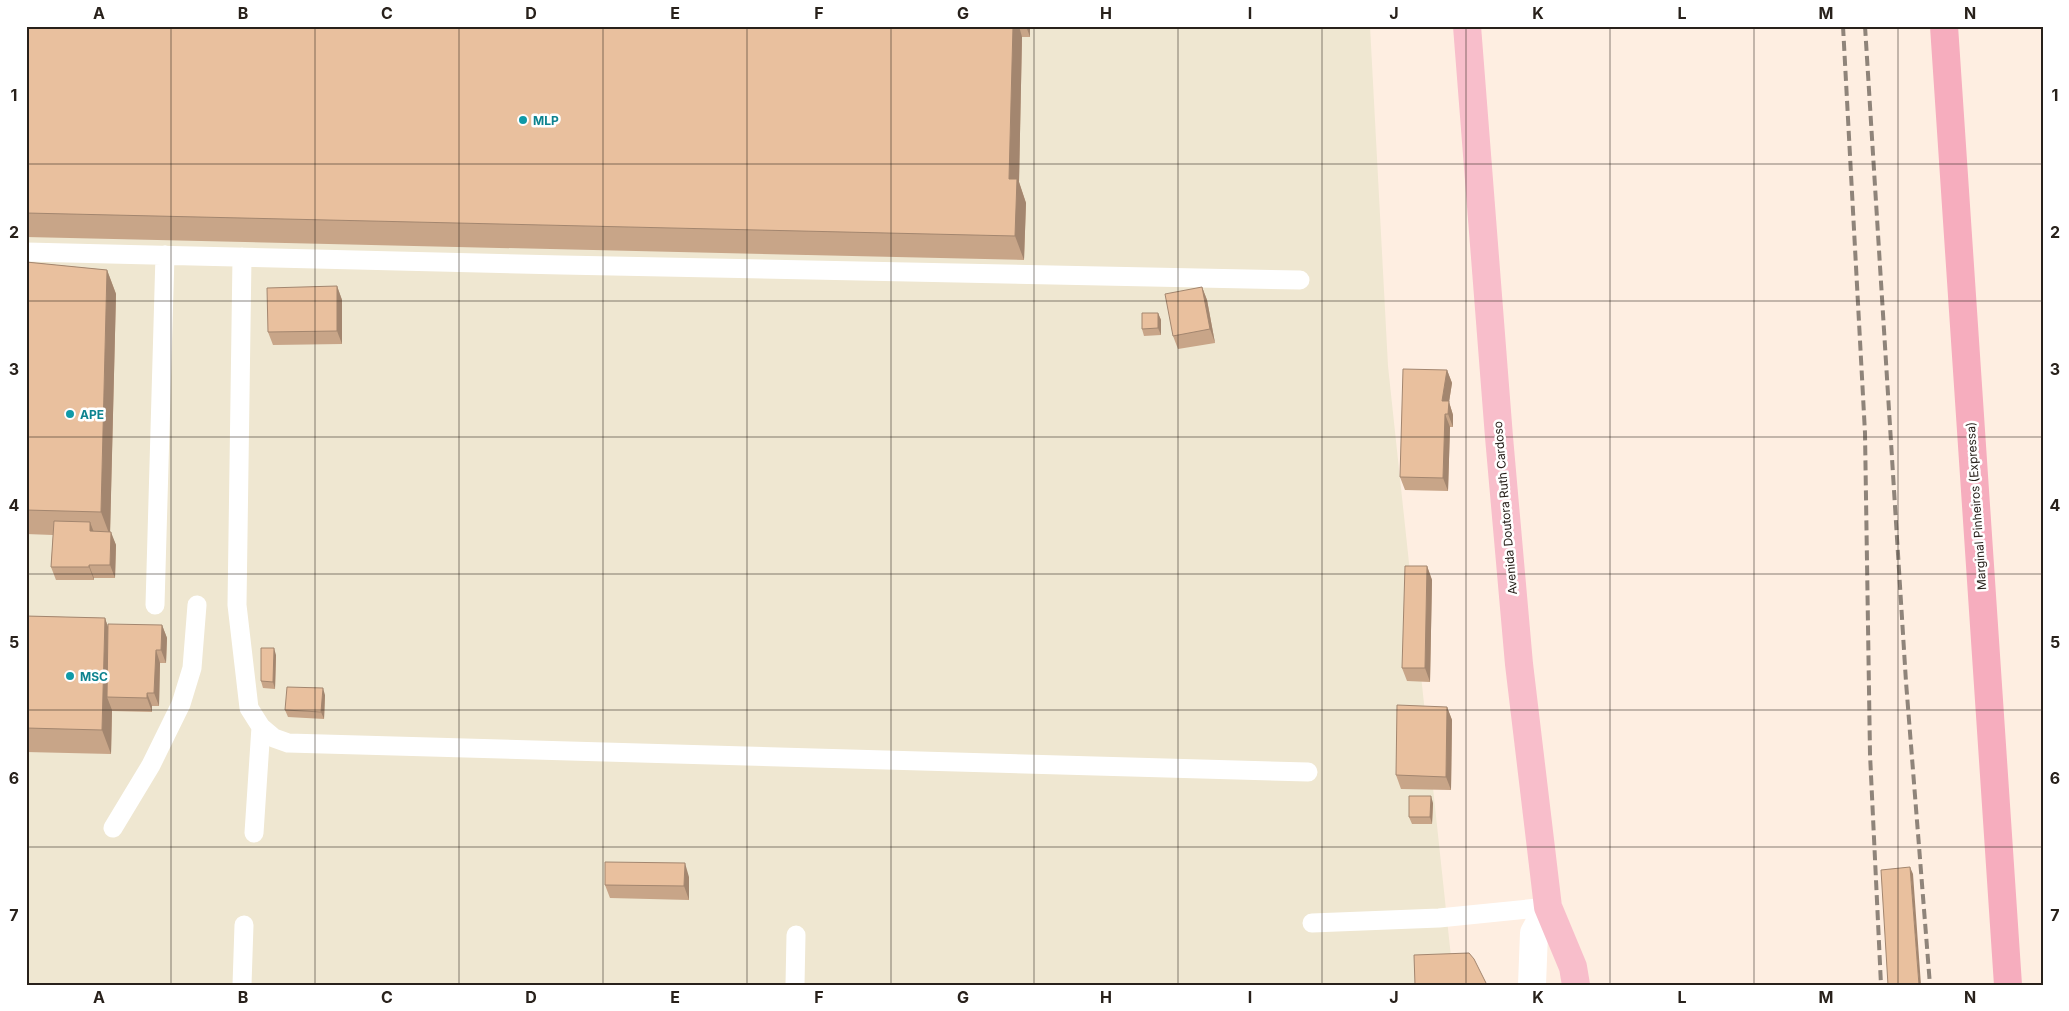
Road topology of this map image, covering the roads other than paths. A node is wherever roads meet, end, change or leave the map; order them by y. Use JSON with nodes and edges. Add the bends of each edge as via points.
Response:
{"nodes":[{"id":1,"x":1467,"y":26,"type":"edge"},
{"id":2,"x":1944,"y":26,"type":"edge"},
{"id":3,"x":26,"y":252,"type":"edge"},
{"id":4,"x":165,"y":256,"type":"junction"},
{"id":5,"x":242,"y":257,"type":"junction"},
{"id":6,"x":1300,"y":280,"type":"dead end"},
{"id":7,"x":155,"y":605,"type":"dead end"},
{"id":8,"x":196,"y":605,"type":"dead end"},
{"id":9,"x":261,"y":727,"type":"junction"},
{"id":10,"x":1308,"y":772,"type":"dead end"},
{"id":11,"x":113,"y":828,"type":"dead end"},
{"id":12,"x":254,"y":832,"type":"dead end"},
{"id":13,"x":1548,"y":907,"type":"junction"},
{"id":14,"x":1312,"y":923,"type":"dead end"},
{"id":15,"x":244,"y":925,"type":"dead end"},
{"id":16,"x":796,"y":934,"type":"dead end"},
{"id":17,"x":242,"y":985,"type":"edge"},
{"id":18,"x":795,"y":985,"type":"edge"},
{"id":19,"x":1532,"y":985,"type":"edge"},
{"id":20,"x":1576,"y":985,"type":"edge"},
{"id":21,"x":2008,"y":985,"type":"edge"}],
"edges":[{"from":1,"to":13,"type":"highway","name":"Avenida Doutora Ruth Cardoso","via":[[1519,664]]},
{"from":2,"to":21,"type":"highway","name":"Marginal Pinheiros (Expressa)"},
{"from":3,"to":4,"type":"lane"},
{"from":4,"to":5,"type":"lane"},
{"from":4,"to":7,"type":"lane"},
{"from":5,"to":6,"type":"lane"},
{"from":5,"to":9,"type":"lane","via":[[236,605],[249,708]]},
{"from":8,"to":11,"type":"lane","via":[[192,668],[181,704],[151,765]]},
{"from":9,"to":10,"type":"lane","via":[[274,738],[288,743]]},
{"from":9,"to":12,"type":"lane"},
{"from":13,"to":14,"type":"lane","via":[[1439,918]]},
{"from":13,"to":19,"type":"street","via":[[1534,933]]},
{"from":13,"to":20,"type":"highway","name":"Avenida Doutora Ruth Cardoso","via":[[1573,967]]},
{"from":15,"to":17,"type":"lane"},
{"from":16,"to":18,"type":"lane"}]}
